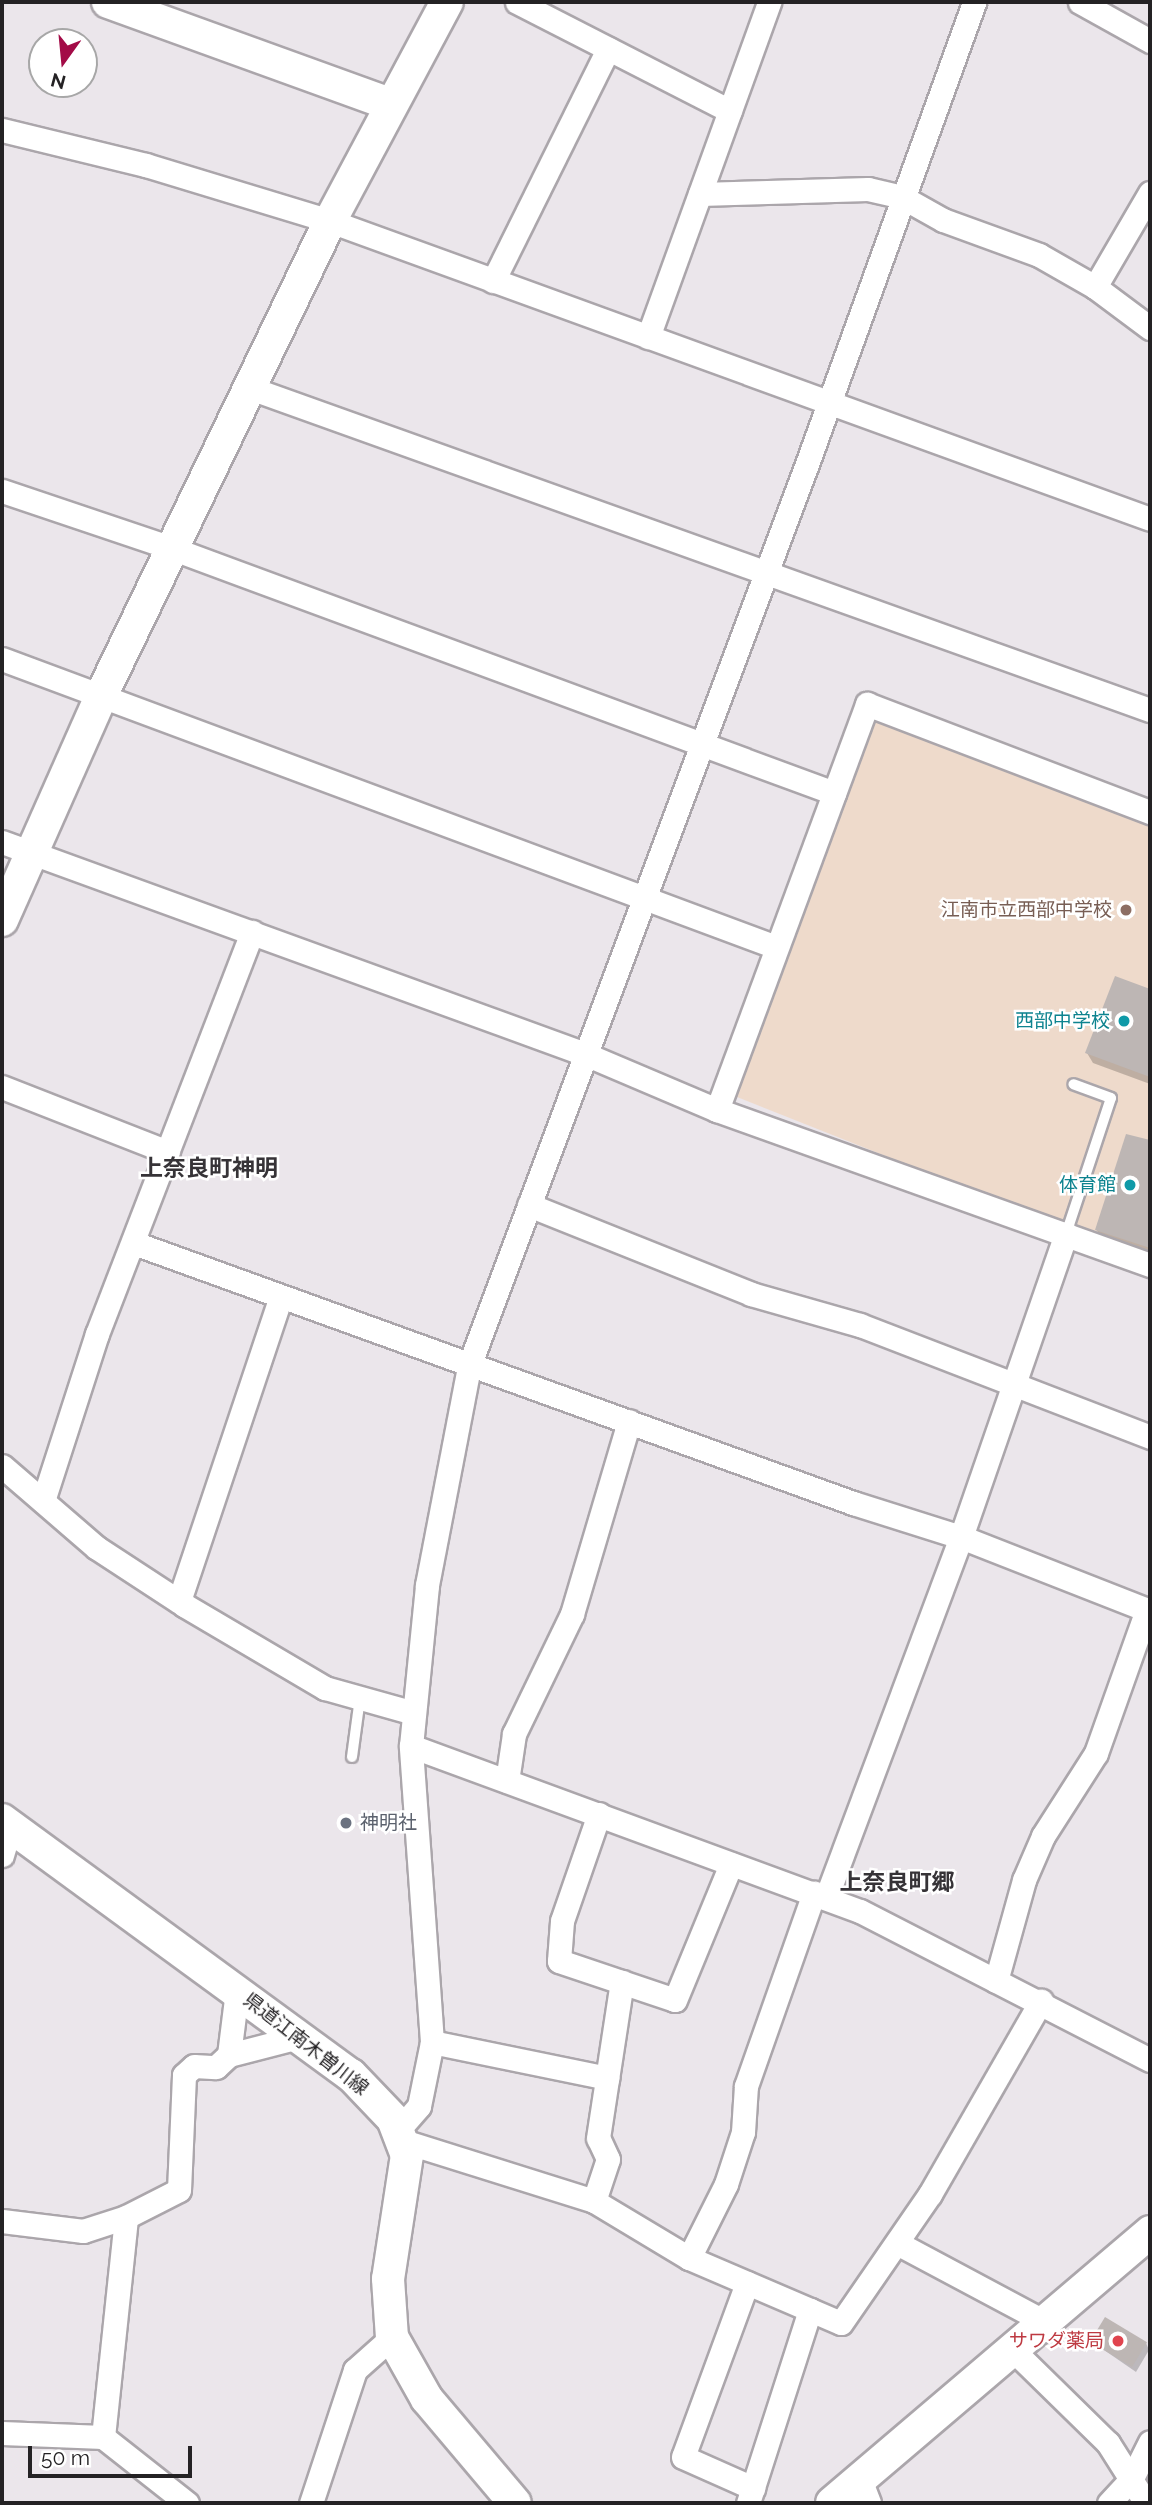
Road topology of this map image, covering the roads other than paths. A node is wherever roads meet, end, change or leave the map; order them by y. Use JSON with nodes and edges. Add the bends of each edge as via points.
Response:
{"nodes":[{"id":1,"x":108,"y":2,"type":"edge"},
{"id":2,"x":447,"y":2,"type":"edge"},
{"id":3,"x":517,"y":2,"type":"edge"},
{"id":4,"x":769,"y":2,"type":"edge"},
{"id":5,"x":974,"y":2,"type":"edge"},
{"id":6,"x":1080,"y":2,"type":"edge"},
{"id":7,"x":1150,"y":41,"type":"edge"},
{"id":8,"x":608,"y":49,"type":"junction"},
{"id":9,"x":390,"y":104,"type":"junction"},
{"id":10,"x":730,"y":111,"type":"junction"},
{"id":11,"x":2,"y":130,"type":"edge"},
{"id":12,"x":1150,"y":192,"type":"edge"},
{"id":13,"x":700,"y":194,"type":"junction"},
{"id":14,"x":902,"y":197,"type":"junction"},
{"id":15,"x":330,"y":220,"type":"junction"},
{"id":16,"x":492,"y":281,"type":"junction"},
{"id":17,"x":1095,"y":288,"type":"junction"},
{"id":18,"x":1150,"y":328,"type":"edge"},
{"id":19,"x":648,"y":337,"type":"junction"},
{"id":20,"x":250,"y":388,"type":"junction"},
{"id":21,"x":829,"y":402,"type":"junction"},
{"id":22,"x":2,"y":491,"type":"edge"},
{"id":23,"x":1150,"y":519,"type":"edge"},
{"id":24,"x":171,"y":548,"type":"junction"},
{"id":25,"x":765,"y":573,"type":"junction"},
{"id":26,"x":2,"y":659,"type":"edge"},
{"id":27,"x":102,"y":694,"type":"junction"},
{"id":28,"x":1150,"y":710,"type":"edge"},
{"id":29,"x":700,"y":745,"type":"junction"},
{"id":30,"x":834,"y":793,"type":"junction"},
{"id":31,"x":1150,"y":812,"type":"edge"},
{"id":32,"x":2,"y":842,"type":"edge"},
{"id":33,"x":32,"y":852,"type":"junction"},
{"id":34,"x":643,"y":897,"type":"junction"},
{"id":35,"x":2,"y":920,"type":"edge"},
{"id":36,"x":251,"y":932,"type":"junction"},
{"id":37,"x":776,"y":947,"type":"junction"},
{"id":38,"x":584,"y":1054,"type":"junction"},
{"id":39,"x":1073,"y":1084,"type":"dead end"},
{"id":40,"x":2,"y":1087,"type":"edge"},
{"id":41,"x":717,"y":1110,"type":"junction"},
{"id":42,"x":168,"y":1152,"type":"junction"},
{"id":43,"x":528,"y":1205,"type":"junction"},
{"id":44,"x":1066,"y":1234,"type":"junction"},
{"id":45,"x":134,"y":1243,"type":"junction"},
{"id":46,"x":1150,"y":1265,"type":"edge"},
{"id":47,"x":281,"y":1297,"type":"junction"},
{"id":48,"x":469,"y":1366,"type":"junction"},
{"id":49,"x":1014,"y":1385,"type":"junction"},
{"id":50,"x":629,"y":1421,"type":"junction"},
{"id":51,"x":1150,"y":1437,"type":"edge"},
{"id":52,"x":2,"y":1466,"type":"edge"},
{"id":53,"x":43,"y":1501,"type":"junction"},
{"id":54,"x":961,"y":1537,"type":"junction"},
{"id":55,"x":178,"y":1601,"type":"junction"},
{"id":56,"x":1149,"y":1610,"type":"edge"},
{"id":57,"x":360,"y":1698,"type":"junction"},
{"id":58,"x":414,"y":1713,"type":"junction"},
{"id":59,"x":411,"y":1746,"type":"junction"},
{"id":60,"x":352,"y":1757,"type":"dead end"},
{"id":61,"x":507,"y":1781,"type":"junction"},
{"id":62,"x":599,"y":1814,"type":"junction"},
{"id":63,"x":5,"y":1834,"type":"edge"},
{"id":64,"x":731,"y":1864,"type":"junction"},
{"id":65,"x":820,"y":1895,"type":"junction"},
{"id":66,"x":996,"y":1981,"type":"junction"},
{"id":67,"x":622,"y":1982,"type":"junction"},
{"id":68,"x":237,"y":1991,"type":"junction"},
{"id":69,"x":1041,"y":2001,"type":"junction"},
{"id":70,"x":299,"y":2037,"type":"junction"},
{"id":71,"x":432,"y":2042,"type":"junction"},
{"id":72,"x":229,"y":2055,"type":"junction"},
{"id":73,"x":1150,"y":2060,"type":"edge"},
{"id":74,"x":607,"y":2078,"type":"junction"},
{"id":75,"x":403,"y":2135,"type":"junction"},
{"id":76,"x":594,"y":2201,"type":"junction"},
{"id":77,"x":126,"y":2217,"type":"junction"},
{"id":78,"x":2,"y":2221,"type":"edge"},
{"id":79,"x":1150,"y":2232,"type":"edge"},
{"id":80,"x":897,"y":2243,"type":"junction"},
{"id":81,"x":689,"y":2258,"type":"junction"},
{"id":82,"x":747,"y":2283,"type":"junction"},
{"id":83,"x":810,"y":2310,"type":"junction"},
{"id":84,"x":1043,"y":2321,"type":"junction"},
{"id":85,"x":392,"y":2337,"type":"junction"},
{"id":86,"x":1014,"y":2351,"type":"junction"},
{"id":87,"x":2,"y":2433,"type":"edge"},
{"id":88,"x":103,"y":2437,"type":"junction"},
{"id":89,"x":1150,"y":2442,"type":"edge"},
{"id":90,"x":1132,"y":2478,"type":"junction"},
{"id":91,"x":865,"y":2491,"type":"edge"},
{"id":92,"x":750,"y":2496,"type":"edge"},
{"id":93,"x":187,"y":2503,"type":"edge"},
{"id":94,"x":311,"y":2503,"type":"edge"},
{"id":95,"x":515,"y":2503,"type":"edge"},
{"id":96,"x":832,"y":2503,"type":"edge"},
{"id":97,"x":1109,"y":2503,"type":"edge"},
{"id":98,"x":1146,"y":2503,"type":"edge"}],
"edges":[{"from":1,"to":9,"type":"main road"},
{"from":2,"to":9,"type":"main road"},
{"from":3,"to":8,"type":"street"},
{"from":4,"to":10,"type":"street"},
{"from":5,"to":14,"type":"street"},
{"from":6,"to":7,"type":"street"},
{"from":8,"to":10,"type":"street"},
{"from":8,"to":16,"type":"street"},
{"from":9,"to":15,"type":"main road"},
{"from":10,"to":13,"type":"street"},
{"from":11,"to":15,"type":"street","via":[[146,165]]},
{"from":12,"to":17,"type":"street"},
{"from":13,"to":14,"type":"street","via":[[868,189]]},
{"from":13,"to":19,"type":"street"},
{"from":14,"to":17,"type":"street","via":[[943,220],[1039,256]]},
{"from":14,"to":21,"type":"street"},
{"from":15,"to":16,"type":"street"},
{"from":15,"to":20,"type":"main road"},
{"from":16,"to":19,"type":"street"},
{"from":17,"to":18,"type":"street"},
{"from":19,"to":21,"type":"street"},
{"from":20,"to":24,"type":"main road"},
{"from":20,"to":25,"type":"street"},
{"from":21,"to":23,"type":"street"},
{"from":21,"to":25,"type":"street"},
{"from":22,"to":24,"type":"street"},
{"from":24,"to":27,"type":"main road"},
{"from":24,"to":29,"type":"street"},
{"from":25,"to":28,"type":"street"},
{"from":25,"to":29,"type":"street"},
{"from":26,"to":27,"type":"street"},
{"from":27,"to":33,"type":"main road"},
{"from":27,"to":34,"type":"street"},
{"from":29,"to":30,"type":"street"},
{"from":29,"to":34,"type":"street"},
{"from":30,"to":31,"type":"street","via":[[867,704]]},
{"from":30,"to":37,"type":"street"},
{"from":32,"to":33,"type":"street"},
{"from":33,"to":35,"type":"main road"},
{"from":33,"to":36,"type":"street"},
{"from":34,"to":37,"type":"street"},
{"from":34,"to":38,"type":"street"},
{"from":36,"to":38,"type":"street"},
{"from":36,"to":42,"type":"street"},
{"from":37,"to":41,"type":"street"},
{"from":38,"to":41,"type":"street"},
{"from":38,"to":43,"type":"street"},
{"from":39,"to":44,"type":"lane","via":[[1111,1098]]},
{"from":40,"to":42,"type":"street"},
{"from":41,"to":44,"type":"street"},
{"from":42,"to":45,"type":"street"},
{"from":43,"to":48,"type":"street"},
{"from":43,"to":49,"type":"street","via":[[751,1294],[860,1325]]},
{"from":44,"to":46,"type":"street"},
{"from":44,"to":49,"type":"street"},
{"from":45,"to":47,"type":"street"},
{"from":45,"to":53,"type":"street","via":[[97,1334]]},
{"from":47,"to":48,"type":"street"},
{"from":47,"to":55,"type":"street"},
{"from":48,"to":50,"type":"street"},
{"from":48,"to":58,"type":"street","via":[[426,1585]]},
{"from":49,"to":51,"type":"street"},
{"from":49,"to":54,"type":"street"},
{"from":50,"to":54,"type":"street"},
{"from":50,"to":61,"type":"street","via":[[572,1614],[514,1734]]},
{"from":52,"to":53,"type":"street"},
{"from":53,"to":55,"type":"street","via":[[97,1548]]},
{"from":54,"to":56,"type":"street"},
{"from":54,"to":65,"type":"street"},
{"from":55,"to":57,"type":"street","via":[[325,1688]]},
{"from":56,"to":66,"type":"street","via":[[1096,1753],[1043,1836],[1024,1880]]},
{"from":57,"to":58,"type":"street"},
{"from":57,"to":60,"type":"lane"},
{"from":58,"to":59,"type":"street"},
{"from":59,"to":61,"type":"street"},
{"from":59,"to":71,"type":"street"},
{"from":61,"to":62,"type":"street"},
{"from":62,"to":64,"type":"street"},
{"from":62,"to":67,"type":"street","via":[[562,1921],[559,1961]]},
{"from":63,"to":68,"type":"main road","name":"県道江南木曽川線"},
{"from":64,"to":65,"type":"street"},
{"from":64,"to":67,"type":"street","via":[[675,2000]]},
{"from":65,"to":66,"type":"street"},
{"from":65,"to":81,"type":"street","via":[[746,2086],[743,2133],[726,2184]]},
{"from":66,"to":69,"type":"street"},
{"from":67,"to":74,"type":"street"},
{"from":68,"to":70,"type":"main road","name":"県道江南木曽川線"},
{"from":68,"to":72,"type":"street"},
{"from":69,"to":73,"type":"street"},
{"from":69,"to":80,"type":"street"},
{"from":70,"to":72,"type":"street"},
{"from":70,"to":75,"type":"main road","name":"県道江南木曽川線","via":[[360,2084]]},
{"from":71,"to":74,"type":"street"},
{"from":71,"to":75,"type":"street","via":[[419,2106]]},
{"from":72,"to":77,"type":"street","via":[[216,2067],[194,2066],[184,2076],[179,2190]]},
{"from":74,"to":76,"type":"street","via":[[598,2138],[608,2158]]},
{"from":75,"to":76,"type":"street"},
{"from":75,"to":85,"type":"main road","via":[[407,2167],[388,2279]]},
{"from":76,"to":81,"type":"street"},
{"from":77,"to":78,"type":"street","via":[[83,2231]]},
{"from":77,"to":88,"type":"street"},
{"from":79,"to":84,"type":"main road"},
{"from":80,"to":83,"type":"street","via":[[841,2323]]},
{"from":80,"to":84,"type":"street"},
{"from":81,"to":82,"type":"street"},
{"from":82,"to":83,"type":"street"},
{"from":82,"to":92,"type":"street","via":[[683,2457]]},
{"from":83,"to":92,"type":"street"},
{"from":84,"to":86,"type":"main road"},
{"from":85,"to":94,"type":"street","via":[[355,2370]]},
{"from":85,"to":95,"type":"main road","via":[[427,2399]]},
{"from":86,"to":90,"type":"street","via":[[1108,2443]]},
{"from":86,"to":91,"type":"main road"},
{"from":87,"to":88,"type":"street"},
{"from":88,"to":93,"type":"street"},
{"from":89,"to":90,"type":"street"},
{"from":90,"to":97,"type":"street"},
{"from":90,"to":98,"type":"street"},
{"from":91,"to":96,"type":"main road"}]}
